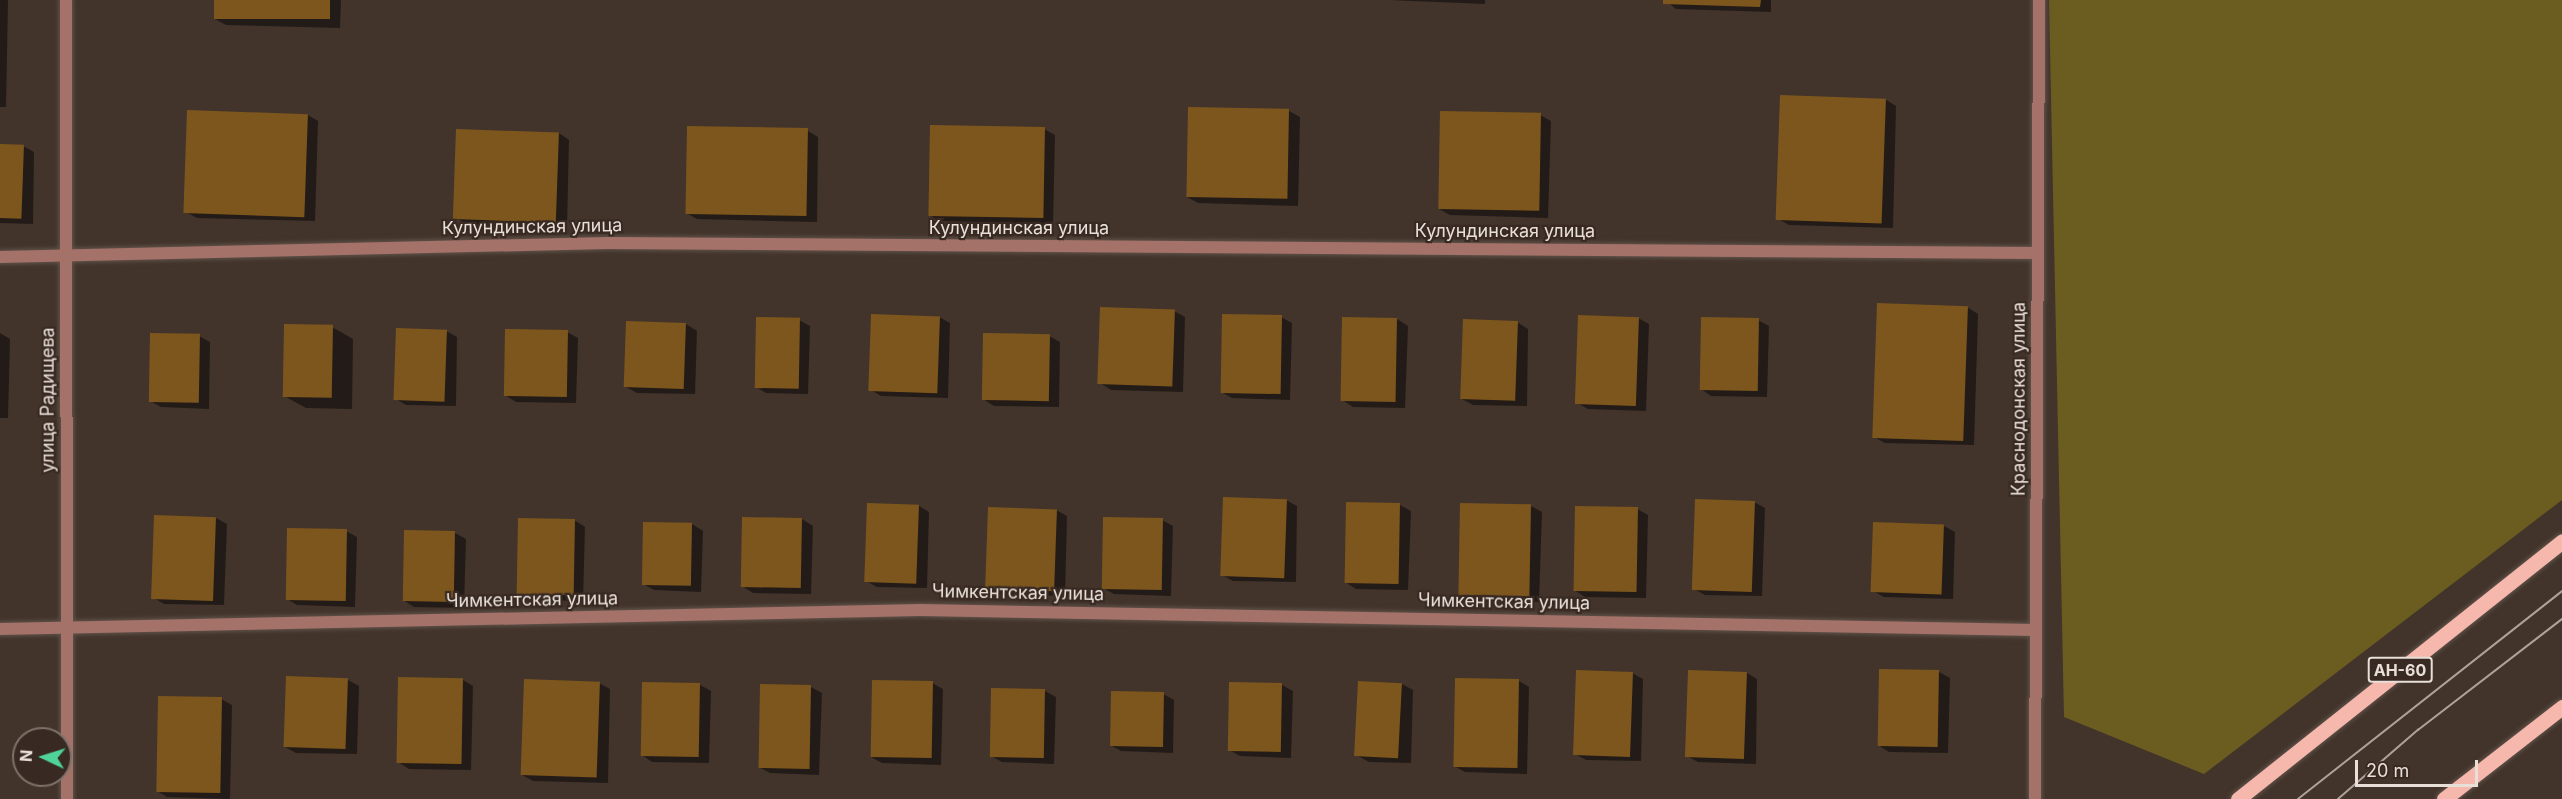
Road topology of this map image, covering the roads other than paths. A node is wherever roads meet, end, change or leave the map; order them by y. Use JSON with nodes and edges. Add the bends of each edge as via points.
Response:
{"nodes":[{"id":1,"x":66,"y":0,"type":"edge"},
{"id":2,"x":2039,"y":0,"type":"edge"},
{"id":3,"x":2038,"y":253,"type":"junction"},
{"id":4,"x":0,"y":257,"type":"edge"},
{"id":5,"x":66,"y":257,"type":"junction"},
{"id":6,"x":2562,"y":541,"type":"edge"},
{"id":7,"x":67,"y":628,"type":"junction"},
{"id":8,"x":0,"y":629,"type":"edge"},
{"id":9,"x":2036,"y":630,"type":"junction"},
{"id":10,"x":2562,"y":707,"type":"edge"},
{"id":11,"x":67,"y":799,"type":"edge"},
{"id":12,"x":2035,"y":799,"type":"edge"},
{"id":13,"x":2238,"y":799,"type":"edge"},
{"id":14,"x":2445,"y":799,"type":"edge"}],
"edges":[{"from":1,"to":5,"type":"street","name":"улица Радищева"},
{"from":2,"to":3,"type":"street","name":"Краснодонская улица"},
{"from":3,"to":5,"type":"street","name":"Кулундинская улица","via":[[607,243]]},
{"from":3,"to":9,"type":"street","name":"Краснодонская улица"},
{"from":4,"to":5,"type":"street","name":"Кулундинская улица"},
{"from":5,"to":7,"type":"street","name":"улица Радищева"},
{"from":6,"to":13,"type":"main road","number":"АН-60"},
{"from":7,"to":8,"type":"street","name":"Чимкентская улица"},
{"from":7,"to":9,"type":"street","name":"Чимкентская улица","via":[[921,610]]},
{"from":7,"to":11,"type":"street","name":"улица Радищева"},
{"from":9,"to":12,"type":"street","name":"Краснодонская улица"},
{"from":10,"to":14,"type":"main road"}]}
